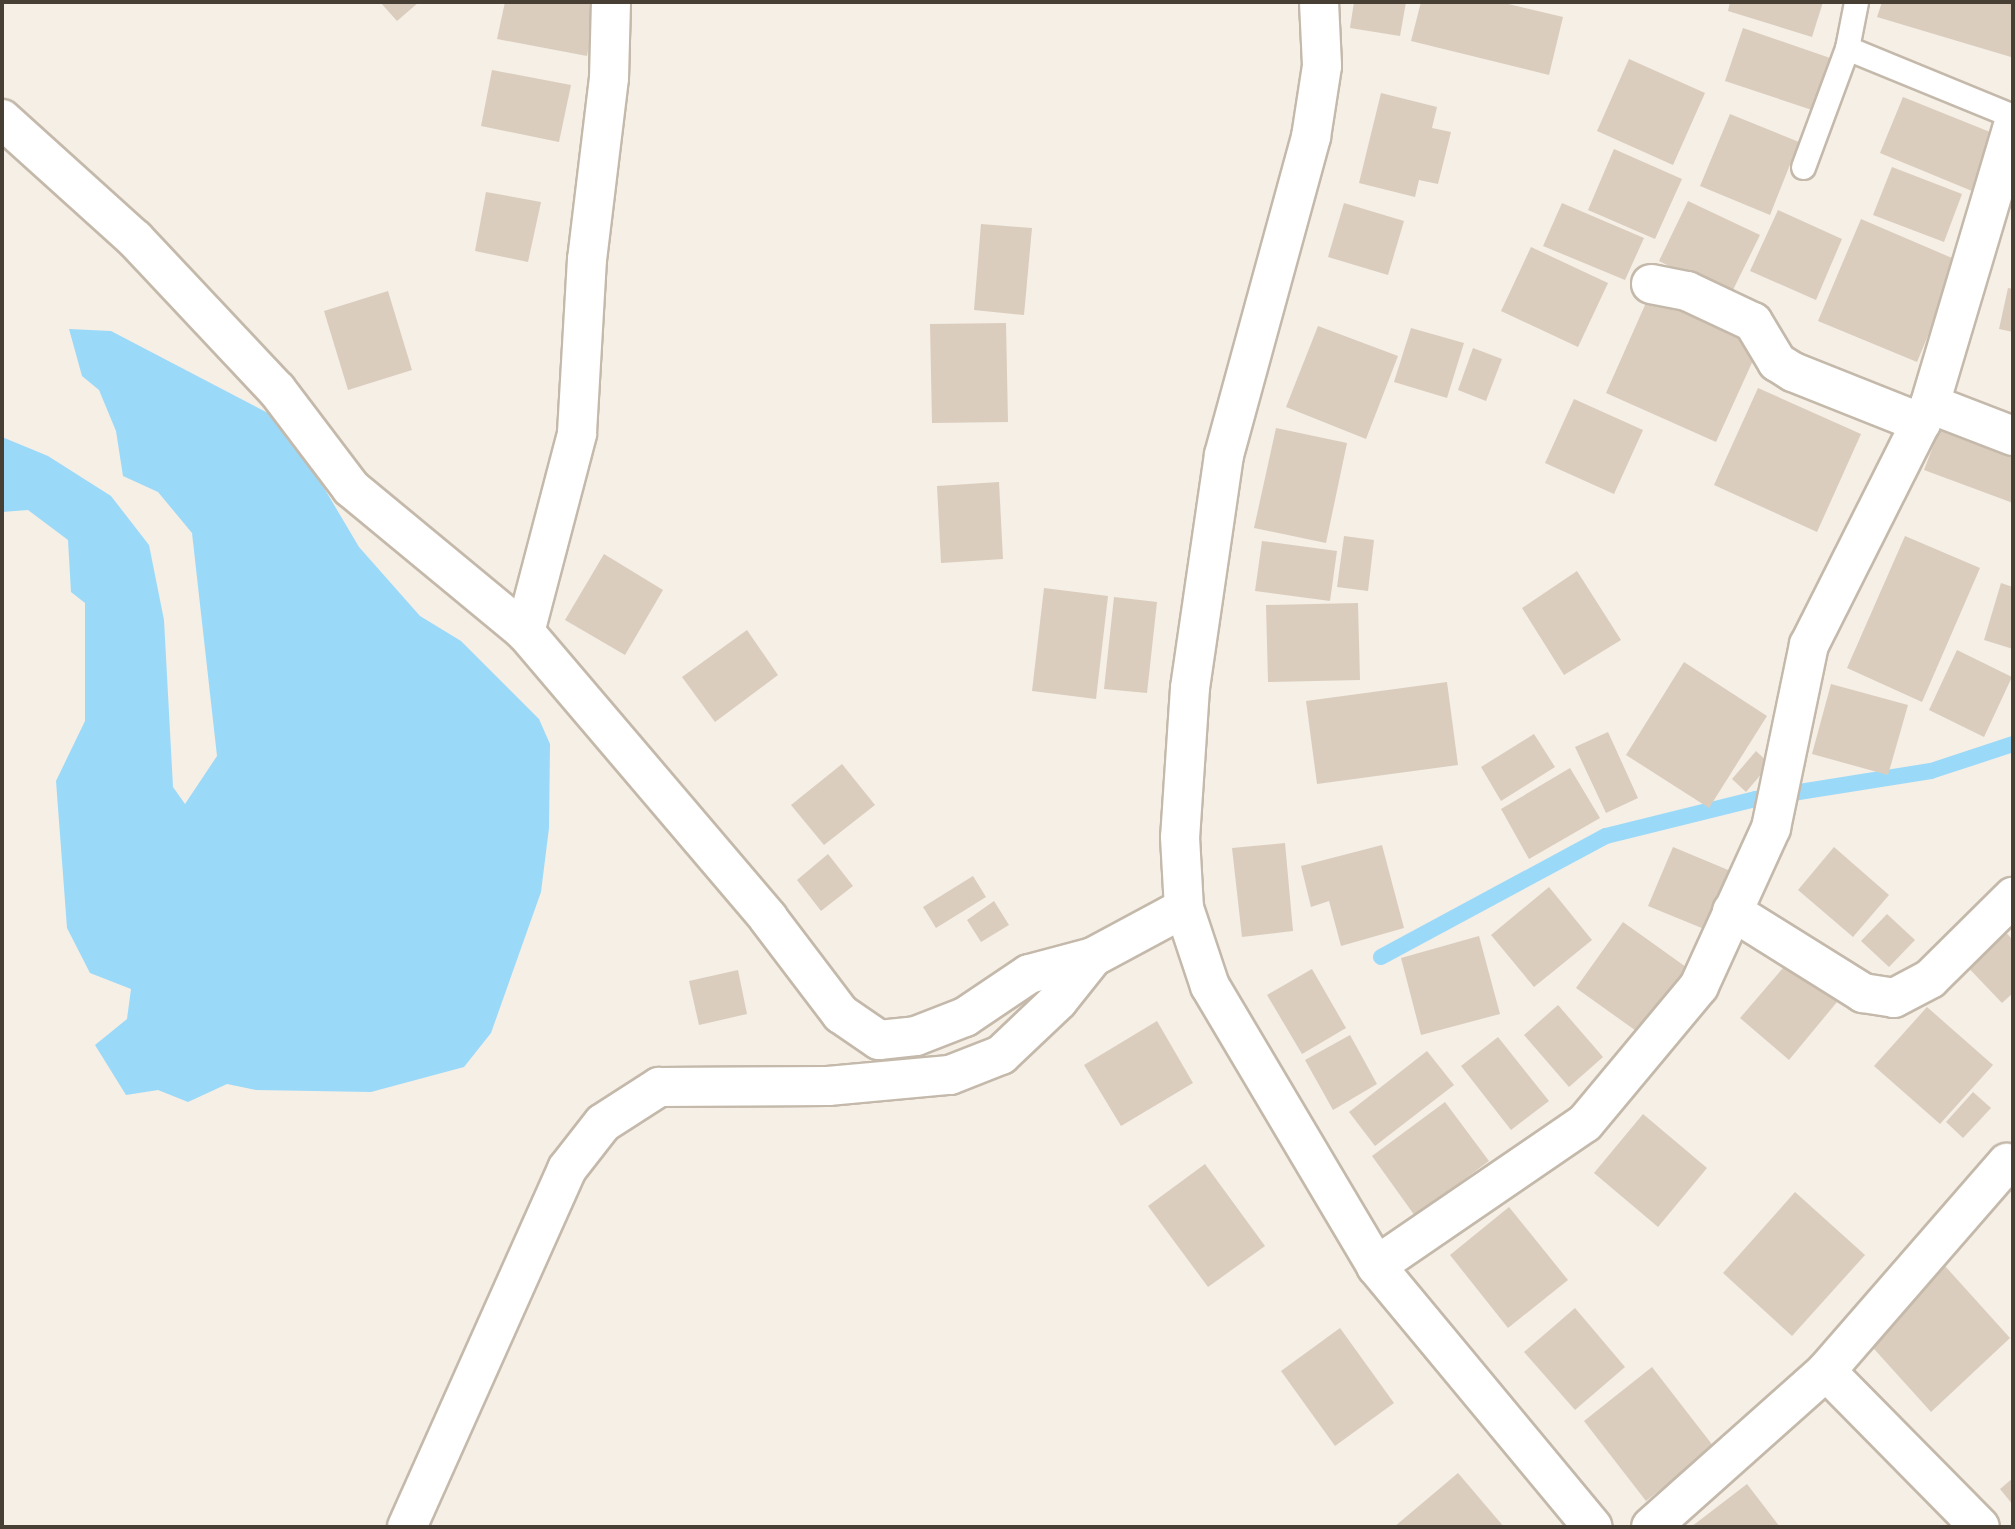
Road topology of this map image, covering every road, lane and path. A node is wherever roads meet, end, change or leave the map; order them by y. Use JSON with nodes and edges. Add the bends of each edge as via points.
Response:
{"nodes":[{"id":1,"x":611,"y":2,"type":"edge"},
{"id":2,"x":1319,"y":2,"type":"edge"},
{"id":3,"x":1856,"y":2,"type":"edge"},
{"id":4,"x":1847,"y":48,"type":"junction"},
{"id":5,"x":2013,"y":116,"type":"edge"},
{"id":6,"x":2,"y":119,"type":"edge"},
{"id":7,"x":2013,"y":126,"type":"edge"},
{"id":8,"x":1803,"y":167,"type":"dead end"},
{"id":9,"x":1651,"y":284,"type":"dead end"},
{"id":10,"x":1926,"y":414,"type":"junction"},
{"id":11,"x":2013,"y":436,"type":"edge"},
{"id":12,"x":525,"y":632,"type":"junction"},
{"id":13,"x":2013,"y":897,"type":"edge"},
{"id":14,"x":1184,"y":908,"type":"junction"},
{"id":15,"x":1732,"y":911,"type":"junction"},
{"id":16,"x":1093,"y":957,"type":"junction"},
{"id":17,"x":2007,"y":1163,"type":"dead end"},
{"id":18,"x":1376,"y":1266,"type":"junction"},
{"id":19,"x":1826,"y":1371,"type":"junction"},
{"id":20,"x":407,"y":1527,"type":"edge"},
{"id":21,"x":1593,"y":1527,"type":"edge"},
{"id":22,"x":1651,"y":1527,"type":"edge"},
{"id":23,"x":1980,"y":1527,"type":"edge"}],
"edges":[{"from":1,"to":12,"type":"street","via":[[610,78],[587,259],[577,434]]},
{"from":2,"to":14,"type":"street","via":[[1322,66],[1311,137],[1220,483],[1190,688],[1180,837]]},
{"from":3,"to":4,"type":"lane"},
{"from":4,"to":5,"type":"lane"},
{"from":4,"to":8,"type":"lane"},
{"from":6,"to":12,"type":"street","via":[[135,239],[277,390],[351,488]]},
{"from":7,"to":10,"type":"street"},
{"from":9,"to":10,"type":"street","via":[[1687,291],[1753,322],[1777,362],[1793,372]]},
{"from":10,"to":11,"type":"street"},
{"from":10,"to":15,"type":"street","via":[[1809,645],[1771,828]]},
{"from":12,"to":16,"type":"street","via":[[768,918],[841,1014],[879,1040],[916,1036],[965,1017],[1029,974]]},
{"from":13,"to":15,"type":"street","via":[[1930,979],[1894,998],[1863,993]]},
{"from":14,"to":16,"type":"street"},
{"from":14,"to":18,"type":"street","via":[[1210,986]]},
{"from":15,"to":18,"type":"street","via":[[1699,986],[1585,1123]]},
{"from":16,"to":20,"type":"street","via":[[1058,1001],[1001,1055],[950,1074],[828,1086],[659,1087],[603,1123],[567,1169]]},
{"from":17,"to":19,"type":"street"},
{"from":18,"to":21,"type":"street"},
{"from":19,"to":22,"type":"street"},
{"from":19,"to":23,"type":"street"}]}
